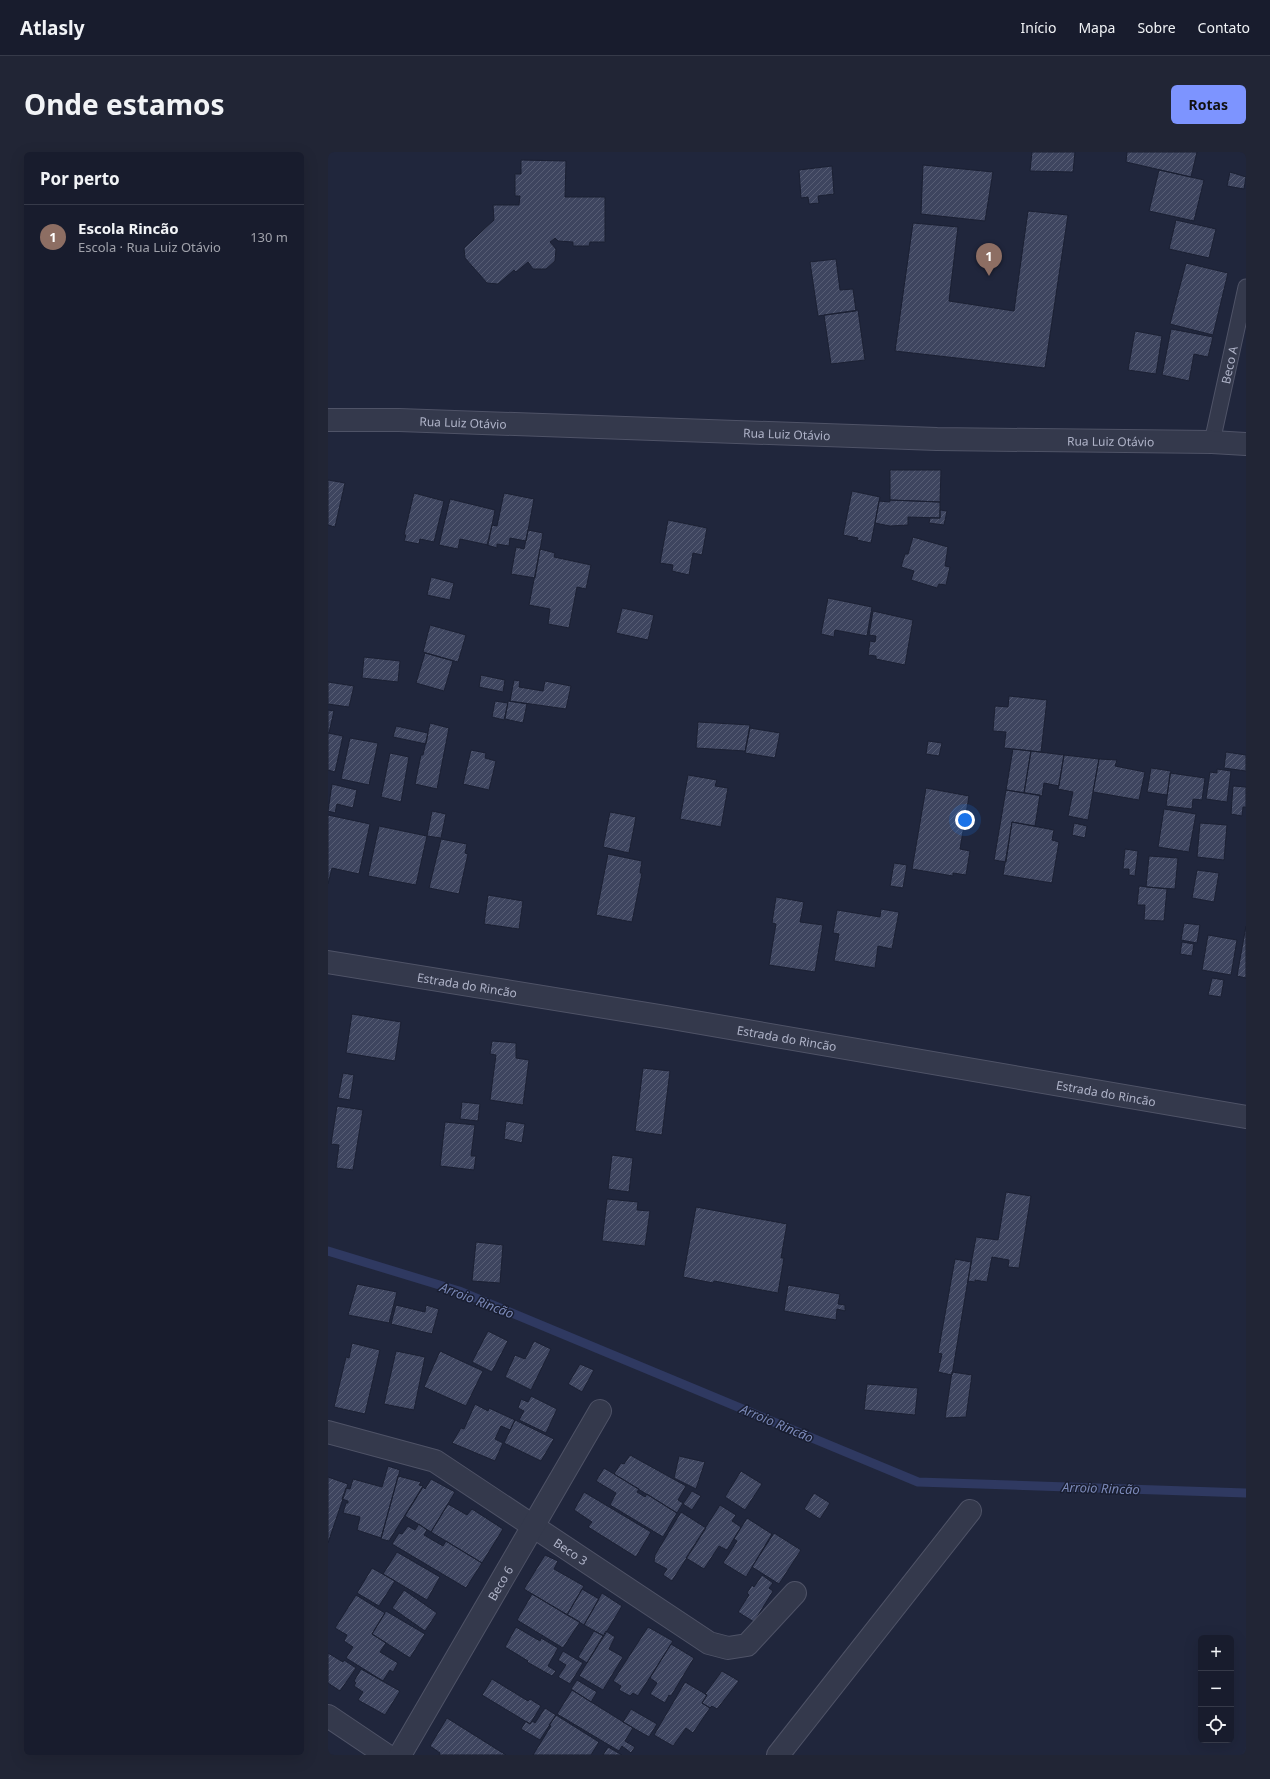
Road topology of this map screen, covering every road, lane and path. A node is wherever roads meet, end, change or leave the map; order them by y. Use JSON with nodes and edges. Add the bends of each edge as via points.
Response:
{"nodes":[{"id":1,"x":1246,"y":287,"type":"edge"},
{"id":2,"x":328,"y":420,"type":"edge"},
{"id":3,"x":1212,"y":442,"type":"junction"},
{"id":4,"x":1246,"y":444,"type":"edge"},
{"id":5,"x":328,"y":962,"type":"edge"},
{"id":6,"x":1246,"y":1117,"type":"edge"},
{"id":7,"x":600,"y":1411,"type":"dead end"},
{"id":8,"x":328,"y":1432,"type":"edge"},
{"id":9,"x":970,"y":1511,"type":"dead end"},
{"id":10,"x":534,"y":1525,"type":"junction"},
{"id":11,"x":794,"y":1593,"type":"dead end"},
{"id":12,"x":328,"y":1716,"type":"edge"},
{"id":13,"x":386,"y":1755,"type":"edge"},
{"id":14,"x":400,"y":1755,"type":"edge"},
{"id":15,"x":778,"y":1755,"type":"edge"}],
"edges":[{"from":1,"to":3,"type":"lane","name":"Beco A"},
{"from":2,"to":3,"type":"street","name":"Rua Luiz Otávio","via":[[407,420],[929,438]]},
{"from":3,"to":4,"type":"street","name":"Rua Luiz Otávio"},
{"from":5,"to":6,"type":"street","name":"Estrada do Rincão","via":[[666,1017]]},
{"from":7,"to":10,"type":"street","name":"Beco 6"},
{"from":8,"to":10,"type":"street","name":"Beco 3","via":[[435,1461]]},
{"from":9,"to":15,"type":"street"},
{"from":10,"to":11,"type":"street","name":"Beco 3","via":[[708,1642],[728,1648],[747,1645]]},
{"from":10,"to":14,"type":"street","name":"Beco 6"},
{"from":12,"to":13,"type":"street"}]}
